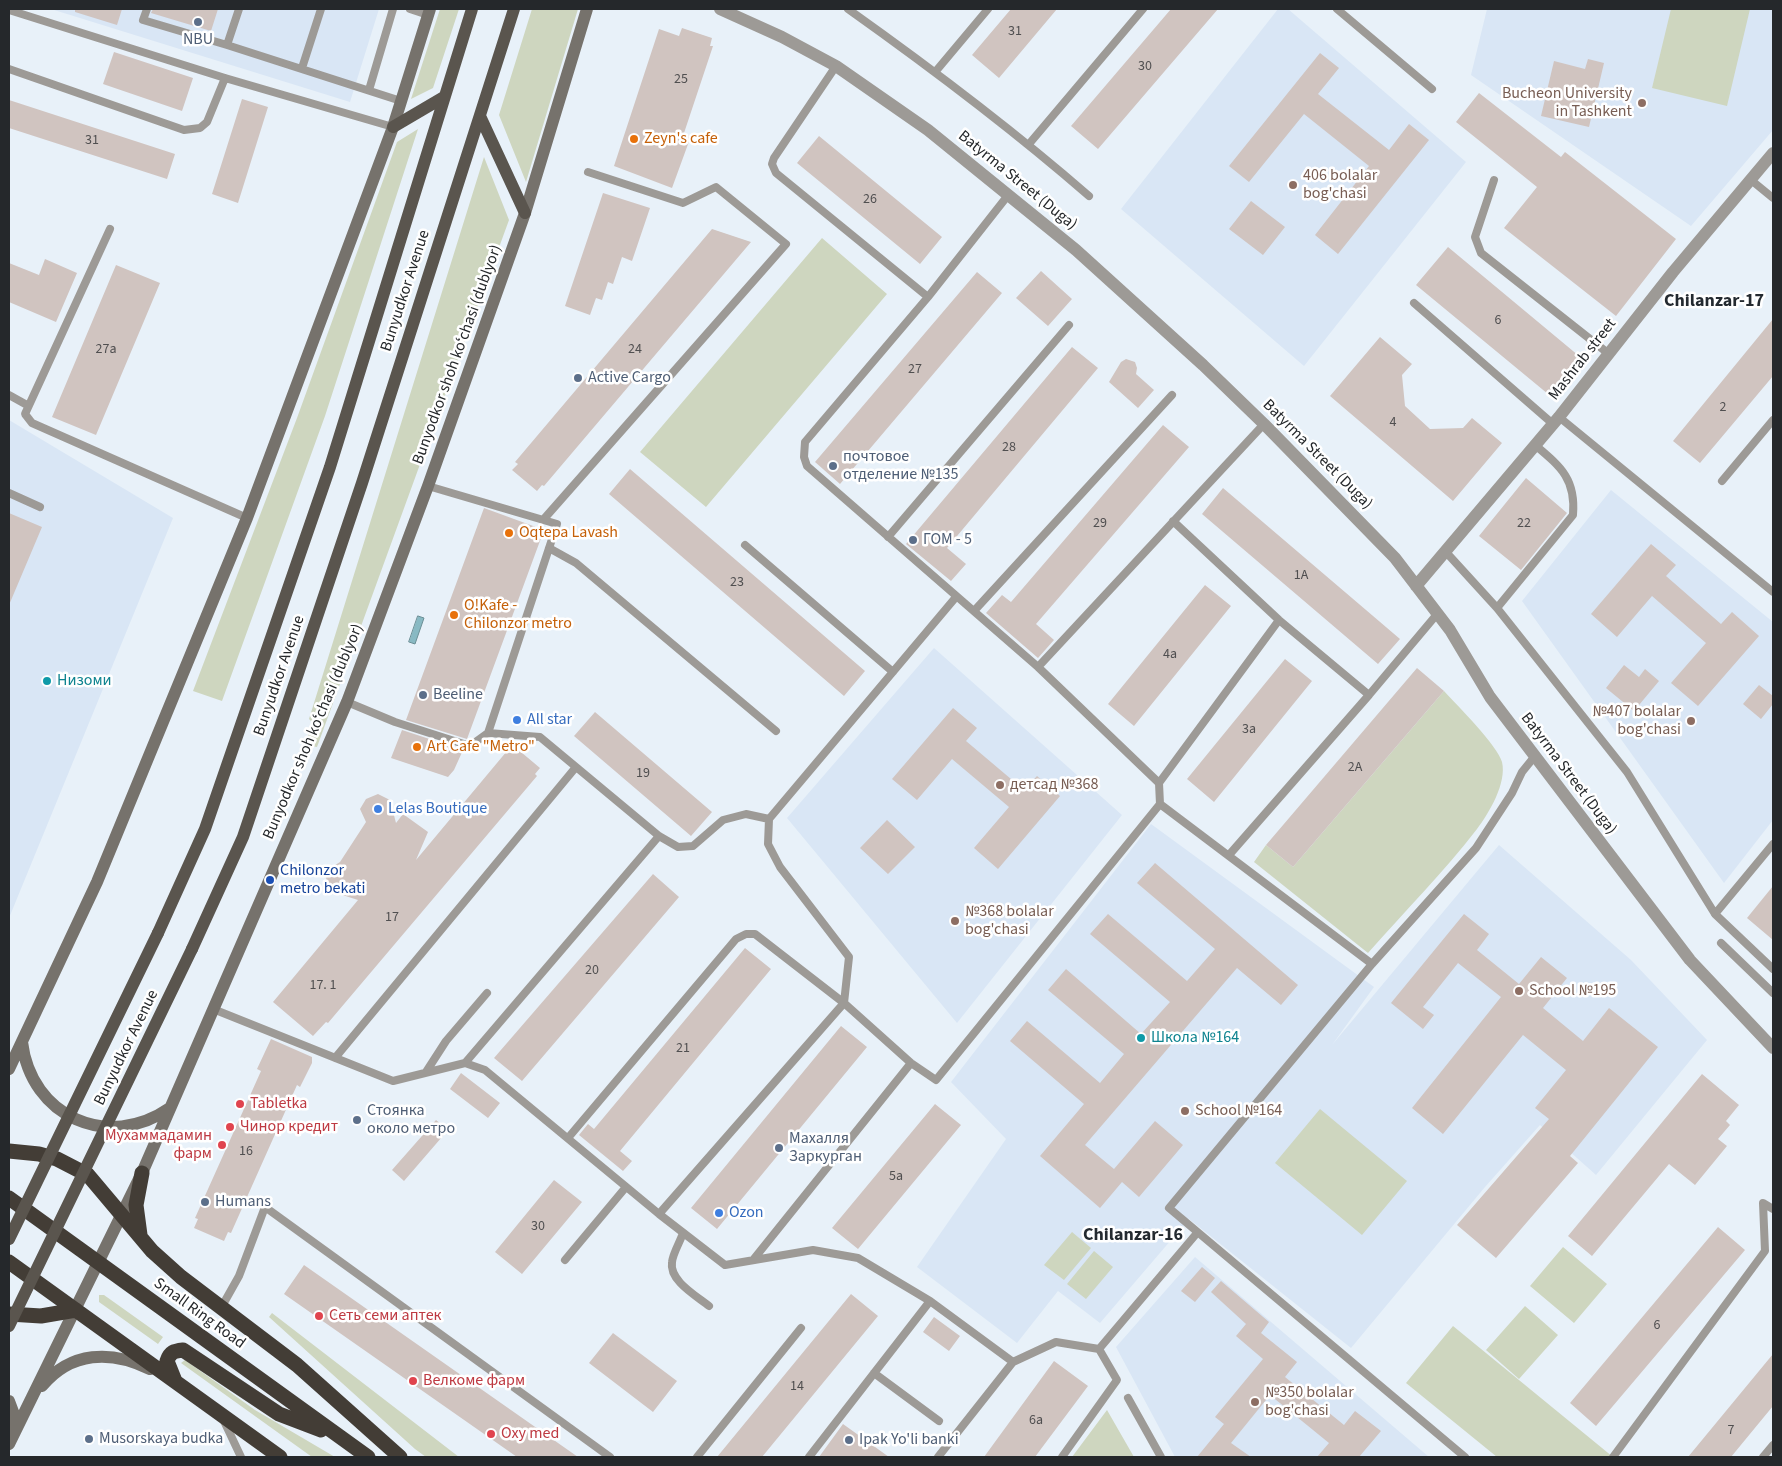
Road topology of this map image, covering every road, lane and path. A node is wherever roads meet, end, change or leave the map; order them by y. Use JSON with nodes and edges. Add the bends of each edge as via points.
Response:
{"nodes":[{"id":1,"x":147,"y":9,"type":"edge"},
{"id":2,"x":239,"y":9,"type":"edge"},
{"id":3,"x":321,"y":9,"type":"edge"},
{"id":4,"x":393,"y":9,"type":"edge"},
{"id":5,"x":410,"y":9,"type":"edge"},
{"id":6,"x":472,"y":9,"type":"edge"},
{"id":7,"x":514,"y":9,"type":"edge"},
{"id":8,"x":587,"y":9,"type":"edge"},
{"id":9,"x":720,"y":9,"type":"edge"},
{"id":10,"x":848,"y":9,"type":"edge"},
{"id":11,"x":988,"y":9,"type":"edge"},
{"id":12,"x":1143,"y":9,"type":"edge"},
{"id":13,"x":1337,"y":9,"type":"edge"},
{"id":14,"x":9,"y":10,"type":"edge"},
{"id":15,"x":429,"y":12,"type":"edge"},
{"id":16,"x":227,"y":45,"type":"junction"},
{"id":17,"x":836,"y":66,"type":"junction"},
{"id":18,"x":302,"y":68,"type":"junction"},
{"id":19,"x":9,"y":69,"type":"edge"},
{"id":20,"x":936,"y":71,"type":"junction"},
{"id":21,"x":225,"y":78,"type":"junction"},
{"id":22,"x":1432,"y":89,"type":"dead end"},
{"id":23,"x":369,"y":90,"type":"junction"},
{"id":24,"x":444,"y":97,"type":"junction"},
{"id":25,"x":401,"y":101,"type":"junction"},
{"id":26,"x":480,"y":116,"type":"junction"},
{"id":27,"x":393,"y":126,"type":"junction"},
{"id":28,"x":1030,"y":144,"type":"junction"},
{"id":29,"x":1773,"y":153,"type":"edge"},
{"id":30,"x":588,"y":172,"type":"dead end"},
{"id":31,"x":1494,"y":180,"type":"dead end"},
{"id":32,"x":1751,"y":180,"type":"junction"},
{"id":33,"x":1009,"y":194,"type":"junction"},
{"id":34,"x":1089,"y":196,"type":"dead end"},
{"id":35,"x":1773,"y":198,"type":"edge"},
{"id":36,"x":525,"y":213,"type":"junction"},
{"id":37,"x":110,"y":229,"type":"dead end"},
{"id":38,"x":928,"y":297,"type":"junction"},
{"id":39,"x":1414,"y":303,"type":"dead end"},
{"id":40,"x":1069,"y":325,"type":"dead end"},
{"id":41,"x":1609,"y":354,"type":"junction"},
{"id":42,"x":9,"y":395,"type":"edge"},
{"id":43,"x":1172,"y":395,"type":"dead end"},
{"id":44,"x":27,"y":405,"type":"junction"},
{"id":45,"x":1556,"y":420,"type":"junction"},
{"id":46,"x":1773,"y":420,"type":"edge"},
{"id":47,"x":1264,"y":424,"type":"junction"},
{"id":48,"x":1534,"y":445,"type":"junction"},
{"id":49,"x":1722,"y":481,"type":"dead end"},
{"id":50,"x":428,"y":486,"type":"junction"},
{"id":51,"x":9,"y":493,"type":"edge"},
{"id":52,"x":40,"y":507,"type":"dead end"},
{"id":53,"x":247,"y":518,"type":"junction"},
{"id":54,"x":543,"y":520,"type":"junction"},
{"id":55,"x":1173,"y":521,"type":"junction"},
{"id":56,"x":888,"y":537,"type":"junction"},
{"id":57,"x":745,"y":545,"type":"dead end"},
{"id":58,"x":549,"y":548,"type":"junction"},
{"id":59,"x":1445,"y":551,"type":"junction"},
{"id":60,"x":1416,"y":586,"type":"junction"},
{"id":61,"x":1773,"y":592,"type":"edge"},
{"id":62,"x":956,"y":597,"type":"junction"},
{"id":63,"x":1497,"y":608,"type":"junction"},
{"id":64,"x":974,"y":611,"type":"junction"},
{"id":65,"x":1438,"y":613,"type":"junction"},
{"id":66,"x":1279,"y":620,"type":"junction"},
{"id":67,"x":1038,"y":667,"type":"junction"},
{"id":68,"x":893,"y":672,"type":"junction"},
{"id":69,"x":1369,"y":695,"type":"junction"},
{"id":70,"x":347,"y":702,"type":"junction"},
{"id":71,"x":776,"y":731,"type":"dead end"},
{"id":72,"x":488,"y":733,"type":"junction"},
{"id":73,"x":1535,"y":756,"type":"junction"},
{"id":74,"x":576,"y":767,"type":"junction"},
{"id":75,"x":1159,"y":783,"type":"junction"},
{"id":76,"x":1160,"y":804,"type":"junction"},
{"id":77,"x":769,"y":819,"type":"junction"},
{"id":78,"x":659,"y":836,"type":"junction"},
{"id":79,"x":1773,"y":844,"type":"edge"},
{"id":80,"x":1230,"y":855,"type":"junction"},
{"id":81,"x":1716,"y":914,"type":"junction"},
{"id":82,"x":1721,"y":943,"type":"dead end"},
{"id":83,"x":1372,"y":964,"type":"junction"},
{"id":84,"x":1773,"y":970,"type":"edge"},
{"id":85,"x":487,"y":993,"type":"dead end"},
{"id":86,"x":1773,"y":993,"type":"edge"},
{"id":87,"x":844,"y":1004,"type":"junction"},
{"id":88,"x":213,"y":1009,"type":"junction"},
{"id":89,"x":22,"y":1042,"type":"junction"},
{"id":90,"x":1773,"y":1048,"type":"edge"},
{"id":91,"x":336,"y":1058,"type":"junction"},
{"id":92,"x":9,"y":1059,"type":"edge"},
{"id":93,"x":464,"y":1063,"type":"junction"},
{"id":94,"x":911,"y":1063,"type":"junction"},
{"id":95,"x":9,"y":1069,"type":"edge"},
{"id":96,"x":426,"y":1072,"type":"junction"},
{"id":97,"x":170,"y":1108,"type":"junction"},
{"id":98,"x":568,"y":1138,"type":"junction"},
{"id":99,"x":9,"y":1151,"type":"edge"},
{"id":100,"x":142,"y":1173,"type":"junction"},
{"id":101,"x":626,"y":1187,"type":"junction"},
{"id":102,"x":9,"y":1198,"type":"edge"},
{"id":103,"x":1773,"y":1209,"type":"edge"},
{"id":104,"x":122,"y":1214,"type":"junction"},
{"id":105,"x":659,"y":1214,"type":"junction"},
{"id":106,"x":683,"y":1233,"type":"junction"},
{"id":107,"x":1197,"y":1233,"type":"junction"},
{"id":108,"x":140,"y":1236,"type":"junction"},
{"id":109,"x":9,"y":1239,"type":"edge"},
{"id":110,"x":1766,"y":1250,"type":"junction"},
{"id":111,"x":1773,"y":1257,"type":"edge"},
{"id":112,"x":565,"y":1260,"type":"dead end"},
{"id":113,"x":753,"y":1260,"type":"junction"},
{"id":114,"x":9,"y":1262,"type":"edge"},
{"id":115,"x":99,"y":1264,"type":"junction"},
{"id":116,"x":930,"y":1301,"type":"junction"},
{"id":117,"x":709,"y":1306,"type":"dead end"},
{"id":118,"x":221,"y":1308,"type":"junction"},
{"id":119,"x":76,"y":1310,"type":"junction"},
{"id":120,"x":9,"y":1314,"type":"edge"},
{"id":121,"x":9,"y":1326,"type":"edge"},
{"id":122,"x":801,"y":1328,"type":"dead end"},
{"id":123,"x":1099,"y":1349,"type":"junction"},
{"id":124,"x":1014,"y":1362,"type":"junction"},
{"id":125,"x":874,"y":1373,"type":"junction"},
{"id":126,"x":177,"y":1384,"type":"junction"},
{"id":127,"x":1128,"y":1398,"type":"dead end"},
{"id":128,"x":9,"y":1401,"type":"edge"},
{"id":129,"x":24,"y":1413,"type":"junction"},
{"id":130,"x":221,"y":1415,"type":"junction"},
{"id":131,"x":939,"y":1421,"type":"dead end"},
{"id":132,"x":16,"y":1429,"type":"junction"},
{"id":133,"x":344,"y":1439,"type":"junction"},
{"id":134,"x":9,"y":1444,"type":"edge"},
{"id":135,"x":1773,"y":1445,"type":"edge"},
{"id":136,"x":242,"y":1457,"type":"edge"},
{"id":137,"x":280,"y":1457,"type":"edge"},
{"id":138,"x":368,"y":1457,"type":"edge"},
{"id":139,"x":400,"y":1457,"type":"edge"},
{"id":140,"x":610,"y":1457,"type":"edge"},
{"id":141,"x":697,"y":1457,"type":"edge"},
{"id":142,"x":809,"y":1457,"type":"edge"},
{"id":143,"x":938,"y":1457,"type":"edge"},
{"id":144,"x":1062,"y":1457,"type":"edge"},
{"id":145,"x":1161,"y":1457,"type":"edge"},
{"id":146,"x":1465,"y":1457,"type":"edge"},
{"id":147,"x":1613,"y":1457,"type":"edge"},
{"id":148,"x":1763,"y":1457,"type":"edge"}],
"edges":[{"from":1,"to":16,"type":"lane","via":[[143,20]]},
{"from":2,"to":16,"type":"lane"},
{"from":3,"to":18,"type":"lane"},
{"from":4,"to":23,"type":"lane"},
{"from":5,"to":15,"type":"lane"},
{"from":6,"to":24,"type":"main road","name":"Bunyudkor Avenue"},
{"from":7,"to":26,"type":"main road","name":"Bunyudkor Avenue"},
{"from":8,"to":36,"type":"street","name":"Bunyodkor shoh koʻchasi (dublyor)"},
{"from":9,"to":17,"type":"street","name":"Batyrma Street (Duga)"},
{"from":10,"to":20,"type":"lane"},
{"from":11,"to":20,"type":"lane"},
{"from":12,"to":28,"type":"lane"},
{"from":13,"to":22,"type":"lane"},
{"from":14,"to":21,"type":"lane"},
{"from":15,"to":25,"type":"street"},
{"from":16,"to":18,"type":"lane"},
{"from":17,"to":33,"type":"street","name":"Batyrma Street (Duga)","via":[[928,130]]},
{"from":17,"to":38,"type":"lane","via":[[772,164],[776,173]]},
{"from":18,"to":23,"type":"lane"},
{"from":19,"to":21,"type":"lane","via":[[184,130],[200,128],[207,122]]},
{"from":20,"to":28,"type":"lane"},
{"from":21,"to":27,"type":"lane"},
{"from":23,"to":25,"type":"lane"},
{"from":24,"to":27,"type":"main road"},
{"from":24,"to":109,"type":"main road","name":"Bunyudkor Avenue","bridge":true,"via":[[320,495],[204,829],[158,933]]},
{"from":25,"to":27,"type":"street"},
{"from":26,"to":36,"type":"main road"},
{"from":26,"to":121,"type":"main road","name":"Bunyudkor Avenue","bridge":true,"via":[[365,474],[243,837]]},
{"from":27,"to":53,"type":"street"},
{"from":28,"to":34,"type":"lane"},
{"from":29,"to":32,"type":"street","name":"Mashrab street"},
{"from":30,"to":54,"type":"lane","via":[[683,203],[716,187],[786,244]]},
{"from":31,"to":41,"type":"lane","via":[[1474,237],[1481,253]]},
{"from":32,"to":35,"type":"lane"},
{"from":32,"to":41,"type":"street","name":"Mashrab street"},
{"from":33,"to":38,"type":"lane"},
{"from":33,"to":47,"type":"street","name":"Batyrma Street (Duga)","via":[[1140,307]]},
{"from":36,"to":50,"type":"street","name":"Bunyodkor shoh koʻchasi (dublyor)"},
{"from":37,"to":44,"type":"lane"},
{"from":38,"to":56,"type":"lane","via":[[805,442],[807,466]]},
{"from":39,"to":45,"type":"lane"},
{"from":40,"to":56,"type":"lane"},
{"from":41,"to":45,"type":"street","name":"Mashrab street"},
{"from":42,"to":44,"type":"lane"},
{"from":43,"to":64,"type":"lane"},
{"from":44,"to":53,"type":"lane","via":[[25,414],[32,423]]},
{"from":45,"to":48,"type":"street","name":"Mashrab street"},
{"from":45,"to":61,"type":"lane"},
{"from":46,"to":49,"type":"lane"},
{"from":47,"to":55,"type":"lane"},
{"from":47,"to":60,"type":"street","name":"Batyrma Street (Duga)","via":[[1373,534]]},
{"from":48,"to":59,"type":"street","name":"Mashrab street"},
{"from":48,"to":63,"type":"lane","via":[[1557,464],[1570,482],[1574,498],[1573,515]]},
{"from":50,"to":54,"type":"lane"},
{"from":50,"to":70,"type":"street","name":"Bunyodkor shoh koʻchasi (dublyor)"},
{"from":51,"to":52,"type":"lane"},
{"from":53,"to":89,"type":"street","via":[[97,882]]},
{"from":54,"to":58,"type":"lane","via":[[557,524]]},
{"from":55,"to":66,"type":"lane"},
{"from":55,"to":67,"type":"lane"},
{"from":56,"to":62,"type":"lane"},
{"from":57,"to":68,"type":"lane"},
{"from":58,"to":71,"type":"lane","via":[[576,563]]},
{"from":58,"to":72,"type":"lane"},
{"from":59,"to":60,"type":"street","name":"Mashrab street"},
{"from":59,"to":63,"type":"lane"},
{"from":60,"to":65,"type":"street","name":"Batyrma Street (Duga)"},
{"from":62,"to":64,"type":"lane"},
{"from":62,"to":68,"type":"lane"},
{"from":63,"to":81,"type":"lane","via":[[1627,772]]},
{"from":64,"to":67,"type":"lane"},
{"from":65,"to":69,"type":"lane"},
{"from":65,"to":73,"type":"street","name":"Batyrma Street (Duga)","via":[[1490,697]]},
{"from":66,"to":69,"type":"lane"},
{"from":66,"to":75,"type":"lane"},
{"from":67,"to":75,"type":"lane"},
{"from":68,"to":77,"type":"lane"},
{"from":69,"to":80,"type":"lane"},
{"from":70,"to":72,"type":"lane","via":[[395,722],[470,746]]},
{"from":70,"to":88,"type":"street","name":"Bunyodkor shoh koʻchasi (dublyor)"},
{"from":72,"to":74,"type":"lane","via":[[540,737]]},
{"from":73,"to":83,"type":"lane","via":[[1476,848]]},
{"from":73,"to":90,"type":"street","name":"Batyrma Street (Duga)","via":[[1690,960]]},
{"from":74,"to":78,"type":"lane"},
{"from":74,"to":91,"type":"lane"},
{"from":75,"to":76,"type":"lane"},
{"from":76,"to":80,"type":"lane"},
{"from":76,"to":94,"type":"lane","via":[[936,1080]]},
{"from":77,"to":78,"type":"lane","via":[[746,814],[723,820],[693,846],[678,847]]},
{"from":77,"to":87,"type":"lane","via":[[768,844],[780,868],[849,957]]},
{"from":78,"to":93,"type":"lane"},
{"from":79,"to":81,"type":"lane"},
{"from":80,"to":83,"type":"lane"},
{"from":81,"to":84,"type":"lane"},
{"from":82,"to":86,"type":"lane"},
{"from":83,"to":107,"type":"lane","via":[[1169,1208]]},
{"from":85,"to":96,"type":"lane","via":[[446,1041]]},
{"from":87,"to":94,"type":"lane"},
{"from":87,"to":98,"type":"lane","via":[[755,934],[746,934],[736,939]]},
{"from":87,"to":105,"type":"lane"},
{"from":88,"to":91,"type":"lane"},
{"from":88,"to":97,"type":"street","name":"Bunyodkor shoh koʻchasi (dublyor)"},
{"from":89,"to":92,"type":"street"},
{"from":89,"to":95,"type":"street"},
{"from":89,"to":97,"type":"street","via":[[26,1065],[38,1086],[55,1106],[76,1120],[100,1127],[122,1128],[147,1122]]},
{"from":91,"to":96,"type":"lane","via":[[393,1081]]},
{"from":93,"to":96,"type":"lane"},
{"from":93,"to":98,"type":"lane","via":[[485,1070]]},
{"from":94,"to":113,"type":"lane"},
{"from":97,"to":100,"type":"street","name":"Bunyodkor shoh koʻchasi (dublyor)"},
{"from":98,"to":101,"type":"lane"},
{"from":99,"to":104,"type":"highway","via":[[39,1154],[73,1166],[88,1175]]},
{"from":100,"to":104,"type":"street","name":"Bunyodkor shoh koʻchasi (dublyor)"},
{"from":100,"to":108,"type":"highway","via":[[136,1205]]},
{"from":101,"to":105,"type":"lane"},
{"from":101,"to":112,"type":"lane"},
{"from":102,"to":115,"type":"highway","name":"Small Ring Road"},
{"from":103,"to":110,"type":"lane","via":[[1763,1203]]},
{"from":104,"to":108,"type":"highway"},
{"from":104,"to":115,"type":"street","name":"Bunyodkor shoh koʻchasi (dublyor)"},
{"from":105,"to":106,"type":"lane"},
{"from":106,"to":113,"type":"lane","via":[[725,1265]]},
{"from":106,"to":117,"type":"lane","via":[[672,1262],[672,1272]]},
{"from":107,"to":123,"type":"lane"},
{"from":107,"to":146,"type":"lane"},
{"from":108,"to":118,"type":"highway","via":[[152,1251]]},
{"from":110,"to":111,"type":"lane"},
{"from":110,"to":147,"type":"lane"},
{"from":113,"to":116,"type":"lane","via":[[813,1250],[858,1258]]},
{"from":114,"to":119,"type":"highway"},
{"from":115,"to":119,"type":"street","name":"Bunyodkor shoh koʻchasi (dublyor)"},
{"from":115,"to":133,"type":"highway","name":"Small Ring Road"},
{"from":116,"to":124,"type":"lane"},
{"from":116,"to":125,"type":"lane"},
{"from":118,"to":139,"type":"highway","via":[[297,1365]]},
{"from":118,"to":140,"type":"lane","via":[[239,1276],[265,1207]]},
{"from":119,"to":120,"type":"highway","via":[[41,1316]]},
{"from":119,"to":126,"type":"highway"},
{"from":119,"to":129,"type":"street","name":"Bunyodkor shoh koʻchasi (dublyor)"},
{"from":122,"to":141,"type":"lane"},
{"from":123,"to":124,"type":"lane","via":[[1056,1342]]},
{"from":123,"to":144,"type":"lane","via":[[1117,1380]]},
{"from":124,"to":143,"type":"lane"},
{"from":125,"to":131,"type":"lane"},
{"from":125,"to":142,"type":"lane"},
{"from":126,"to":129,"type":"street","via":[[127,1360],[84,1358],[53,1375]]},
{"from":126,"to":130,"type":"highway"},
{"from":126,"to":133,"type":"highway","via":[[167,1361],[175,1350],[183,1350],[279,1414]]},
{"from":127,"to":145,"type":"lane"},
{"from":128,"to":132,"type":"street"},
{"from":129,"to":132,"type":"street","name":"Bunyodkor shoh koʻchasi (dublyor)"},
{"from":130,"to":136,"type":"lane"},
{"from":130,"to":137,"type":"highway"},
{"from":132,"to":134,"type":"street","name":"Bunyodkor shoh koʻchasi (dublyor)"},
{"from":133,"to":138,"type":"highway","name":"Small Ring Road"},
{"from":135,"to":148,"type":"lane"}]}
